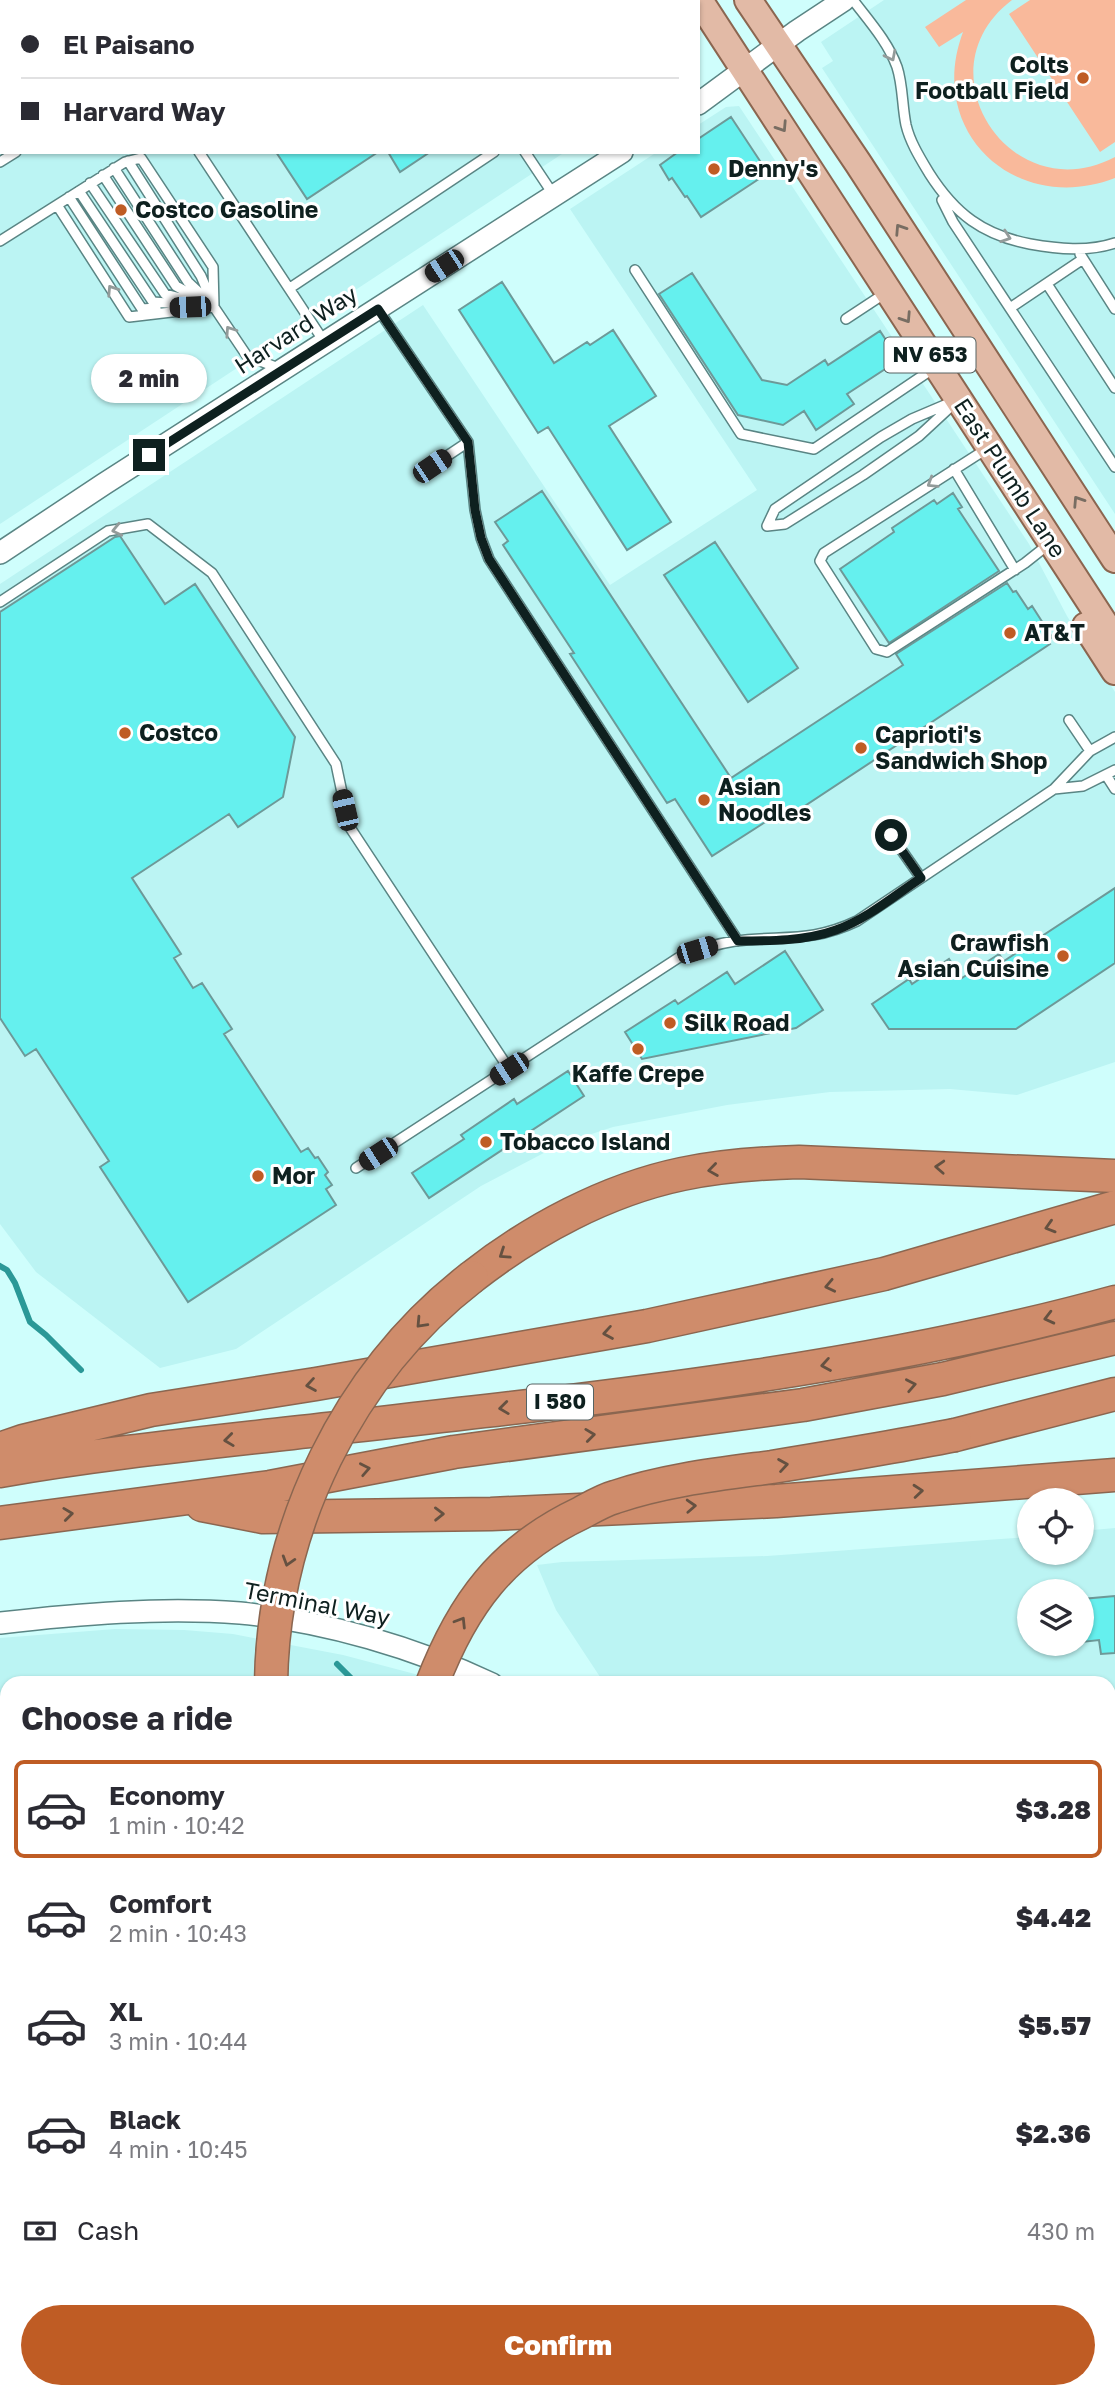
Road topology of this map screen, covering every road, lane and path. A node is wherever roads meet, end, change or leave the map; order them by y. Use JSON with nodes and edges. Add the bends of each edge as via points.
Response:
{"nodes":[{"id":1,"x":748,"y":0,"type":"edge"},
{"id":2,"x":844,"y":0,"type":"edge"},
{"id":3,"x":853,"y":0,"type":"edge"},
{"id":4,"x":700,"y":2,"type":"edge"},
{"id":5,"x":778,"y":46,"type":"junction"},
{"id":6,"x":745,"y":70,"type":"junction"},
{"id":7,"x":700,"y":103,"type":"edge"},
{"id":8,"x":200,"y":154,"type":"edge"},
{"id":9,"x":491,"y":154,"type":"edge"},
{"id":10,"x":526,"y":154,"type":"edge"},
{"id":11,"x":619,"y":154,"type":"edge"},
{"id":12,"x":128,"y":161,"type":"junction"},
{"id":13,"x":925,"y":167,"type":"junction"},
{"id":14,"x":114,"y":168,"type":"junction"},
{"id":15,"x":103,"y":175,"type":"junction"},
{"id":16,"x":90,"y":183,"type":"junction"},
{"id":17,"x":79,"y":191,"type":"junction"},
{"id":18,"x":554,"y":196,"type":"junction"},
{"id":19,"x":69,"y":197,"type":"junction"},
{"id":20,"x":57,"y":205,"type":"junction"},
{"id":21,"x":0,"y":241,"type":"edge"},
{"id":22,"x":1115,"y":243,"type":"edge"},
{"id":23,"x":1077,"y":248,"type":"junction"},
{"id":24,"x":1083,"y":259,"type":"junction"},
{"id":25,"x":635,"y":270,"type":"dead end"},
{"id":26,"x":1047,"y":284,"type":"junction"},
{"id":27,"x":290,"y":288,"type":"junction"},
{"id":28,"x":889,"y":291,"type":"junction"},
{"id":29,"x":214,"y":307,"type":"junction"},
{"id":30,"x":1010,"y":308,"type":"junction"},
{"id":31,"x":378,"y":309,"type":"junction"},
{"id":32,"x":1115,"y":309,"type":"edge"},
{"id":33,"x":846,"y":319,"type":"dead end"},
{"id":34,"x":325,"y":343,"type":"junction"},
{"id":35,"x":937,"y":366,"type":"junction"},
{"id":36,"x":283,"y":370,"type":"junction"},
{"id":37,"x":1115,"y":388,"type":"edge"},
{"id":38,"x":959,"y":399,"type":"junction"},
{"id":39,"x":468,"y":442,"type":"junction"},
{"id":40,"x":989,"y":447,"type":"junction"},
{"id":41,"x":432,"y":466,"type":"dead end"},
{"id":42,"x":1115,"y":467,"type":"edge"},
{"id":43,"x":954,"y":469,"type":"junction"},
{"id":44,"x":1057,"y":552,"type":"junction"},
{"id":45,"x":0,"y":553,"type":"edge"},
{"id":46,"x":1115,"y":559,"type":"edge"},
{"id":47,"x":1015,"y":570,"type":"junction"},
{"id":48,"x":0,"y":602,"type":"edge"},
{"id":49,"x":1115,"y":640,"type":"edge"},
{"id":50,"x":1115,"y":671,"type":"edge"},
{"id":51,"x":1069,"y":720,"type":"dead end"},
{"id":52,"x":1115,"y":737,"type":"edge"},
{"id":53,"x":1090,"y":751,"type":"junction"},
{"id":54,"x":1110,"y":772,"type":"edge"},
{"id":55,"x":1054,"y":789,"type":"junction"},
{"id":56,"x":1115,"y":789,"type":"edge"},
{"id":57,"x":891,"y":835,"type":"dead end"},
{"id":58,"x":921,"y":878,"type":"junction"},
{"id":59,"x":738,"y":941,"type":"junction"},
{"id":60,"x":509,"y":1069,"type":"junction"},
{"id":61,"x":356,"y":1168,"type":"dead end"},
{"id":62,"x":1115,"y":1176,"type":"edge"},
{"id":63,"x":1115,"y":1206,"type":"edge"},
{"id":64,"x":1115,"y":1302,"type":"edge"},
{"id":65,"x":1115,"y":1338,"type":"edge"},
{"id":66,"x":1115,"y":1394,"type":"edge"},
{"id":67,"x":0,"y":1449,"type":"edge"},
{"id":68,"x":0,"y":1471,"type":"edge"},
{"id":69,"x":1115,"y":1475,"type":"edge"},
{"id":70,"x":177,"y":1500,"type":"junction"},
{"id":71,"x":0,"y":1523,"type":"edge"},
{"id":72,"x":0,"y":1623,"type":"edge"},
{"id":73,"x":271,"y":1676,"type":"edge"},
{"id":74,"x":436,"y":1676,"type":"edge"},
{"id":75,"x":474,"y":1676,"type":"edge"}],
"edges":[{"from":1,"to":5,"type":"main road","name":"East Plumb Lane","number":"NV 653"},
{"from":2,"to":5,"type":"street"},
{"from":3,"to":13,"type":"lane","one_way":true,"via":[[897,68],[906,124]]},
{"from":4,"to":6,"type":"main road","name":"East Plumb Lane","number":"NV 653"},
{"from":5,"to":6,"type":"street"},
{"from":46,"to":5,"type":"main road","name":"East Plumb Lane","number":"NV 653","one_way":true},
{"from":6,"to":7,"type":"street"},
{"from":6,"to":28,"type":"main road","name":"East Plumb Lane","number":"NV 653","one_way":true},
{"from":8,"to":27,"type":"lane"},
{"from":9,"to":27,"type":"lane"},
{"from":10,"to":18,"type":"lane"},
{"from":11,"to":18,"type":"street","name":"Harvard Way"},
{"from":12,"to":14,"type":"lane"},
{"from":12,"to":29,"type":"lane","via":[[201,275]]},
{"from":12,"to":29,"type":"lane","via":[[141,158],[213,267]]},
{"from":13,"to":23,"type":"lane","one_way":true,"via":[[948,201],[977,224],[1018,242]]},
{"from":13,"to":30,"type":"lane","via":[[953,222]]},
{"from":14,"to":15,"type":"lane"},
{"from":14,"to":29,"type":"lane","via":[[188,282]]},
{"from":15,"to":16,"type":"lane"},
{"from":15,"to":29,"type":"lane","via":[[176,286]]},
{"from":16,"to":17,"type":"lane"},
{"from":16,"to":29,"type":"lane","via":[[165,294]]},
{"from":17,"to":19,"type":"lane"},
{"from":17,"to":29,"type":"lane","via":[[153,302]]},
{"from":18,"to":31,"type":"street","name":"Harvard Way"},
{"from":19,"to":20,"type":"lane"},
{"from":19,"to":29,"type":"lane","via":[[142,309]]},
{"from":20,"to":21,"type":"lane"},
{"from":29,"to":20,"type":"lane","one_way":true,"via":[[129,317]]},
{"from":22,"to":23,"type":"lane"},
{"from":23,"to":24,"type":"lane"},
{"from":24,"to":26,"type":"lane"},
{"from":24,"to":32,"type":"lane"},
{"from":25,"to":35,"type":"lane","via":[[741,434],[814,449]]},
{"from":26,"to":30,"type":"lane"},
{"from":26,"to":37,"type":"lane"},
{"from":27,"to":34,"type":"lane"},
{"from":28,"to":33,"type":"lane"},
{"from":28,"to":35,"type":"main road","name":"East Plumb Lane","number":"NV 653","one_way":true},
{"from":36,"to":29,"type":"lane","one_way":true,"via":[[247,356]]},
{"from":30,"to":42,"type":"lane"},
{"from":31,"to":34,"type":"street","name":"Harvard Way"},
{"from":31,"to":39,"type":"lane"},
{"from":34,"to":36,"type":"street","name":"Harvard Way"},
{"from":35,"to":38,"type":"main road","name":"East Plumb Lane","number":"NV 653"},
{"from":36,"to":45,"type":"street","name":"Harvard Way"},
{"from":38,"to":38,"type":"lane","via":[[881,437],[775,509],[767,526],[785,524],[863,475],[919,436]]},
{"from":38,"to":40,"type":"main road","name":"East Plumb Lane","number":"NV 653"},
{"from":39,"to":41,"type":"lane"},
{"from":39,"to":59,"type":"lane","via":[[475,510],[489,559]]},
{"from":40,"to":43,"type":"lane"},
{"from":40,"to":44,"type":"main road","name":"East Plumb Lane","number":"NV 653"},
{"from":43,"to":47,"type":"lane"},
{"from":43,"to":47,"type":"lane","one_way":true,"via":[[824,553],[820,561],[876,649],[887,652]]},
{"from":44,"to":47,"type":"lane"},
{"from":44,"to":49,"type":"main road","name":"East Plumb Lane","number":"NV 653"},
{"from":44,"to":50,"type":"main road","via":[[1079,616]]},
{"from":60,"to":48,"type":"lane","one_way":true,"via":[[349,827],[336,764],[212,573],[148,524],[108,531]]},
{"from":51,"to":53,"type":"lane"},
{"from":52,"to":53,"type":"lane"},
{"from":53,"to":55,"type":"lane"},
{"from":54,"to":55,"type":"lane","via":[[1083,786]]},
{"from":54,"to":56,"type":"lane"},
{"from":55,"to":58,"type":"lane"},
{"from":57,"to":58,"type":"lane"},
{"from":58,"to":59,"type":"lane","via":[[839,930],[798,938]]},
{"from":59,"to":60,"type":"lane","via":[[678,958]]},
{"from":60,"to":61,"type":"lane"},
{"from":62,"to":73,"type":"highway","one_way":true,"bridge":true,"via":[[769,1163],[682,1174],[613,1196],[523,1241],[428,1315],[363,1392],[332,1444],[307,1498],[282,1579]]},
{"from":63,"to":67,"type":"highway","one_way":true,"via":[[884,1274],[647,1326],[151,1410]]},
{"from":64,"to":68,"type":"highway","number":"I 580","one_way":true,"via":[[919,1347],[740,1379]]},
{"from":70,"to":65,"type":"highway","number":"I 580","one_way":true,"via":[[454,1452],[803,1405],[970,1373]]},
{"from":74,"to":66,"type":"highway","one_way":true,"bridge":true,"via":[[459,1623],[507,1561],[552,1527],[614,1497],[691,1479],[955,1435]]},
{"from":70,"to":69,"type":"highway","one_way":true,"via":[[263,1517],[379,1517],[776,1501]]},
{"from":71,"to":70,"type":"highway","number":"I 580","one_way":true},
{"from":72,"to":75,"type":"street","name":"Terminal Way","via":[[110,1614],[243,1614],[387,1643]]}]}
